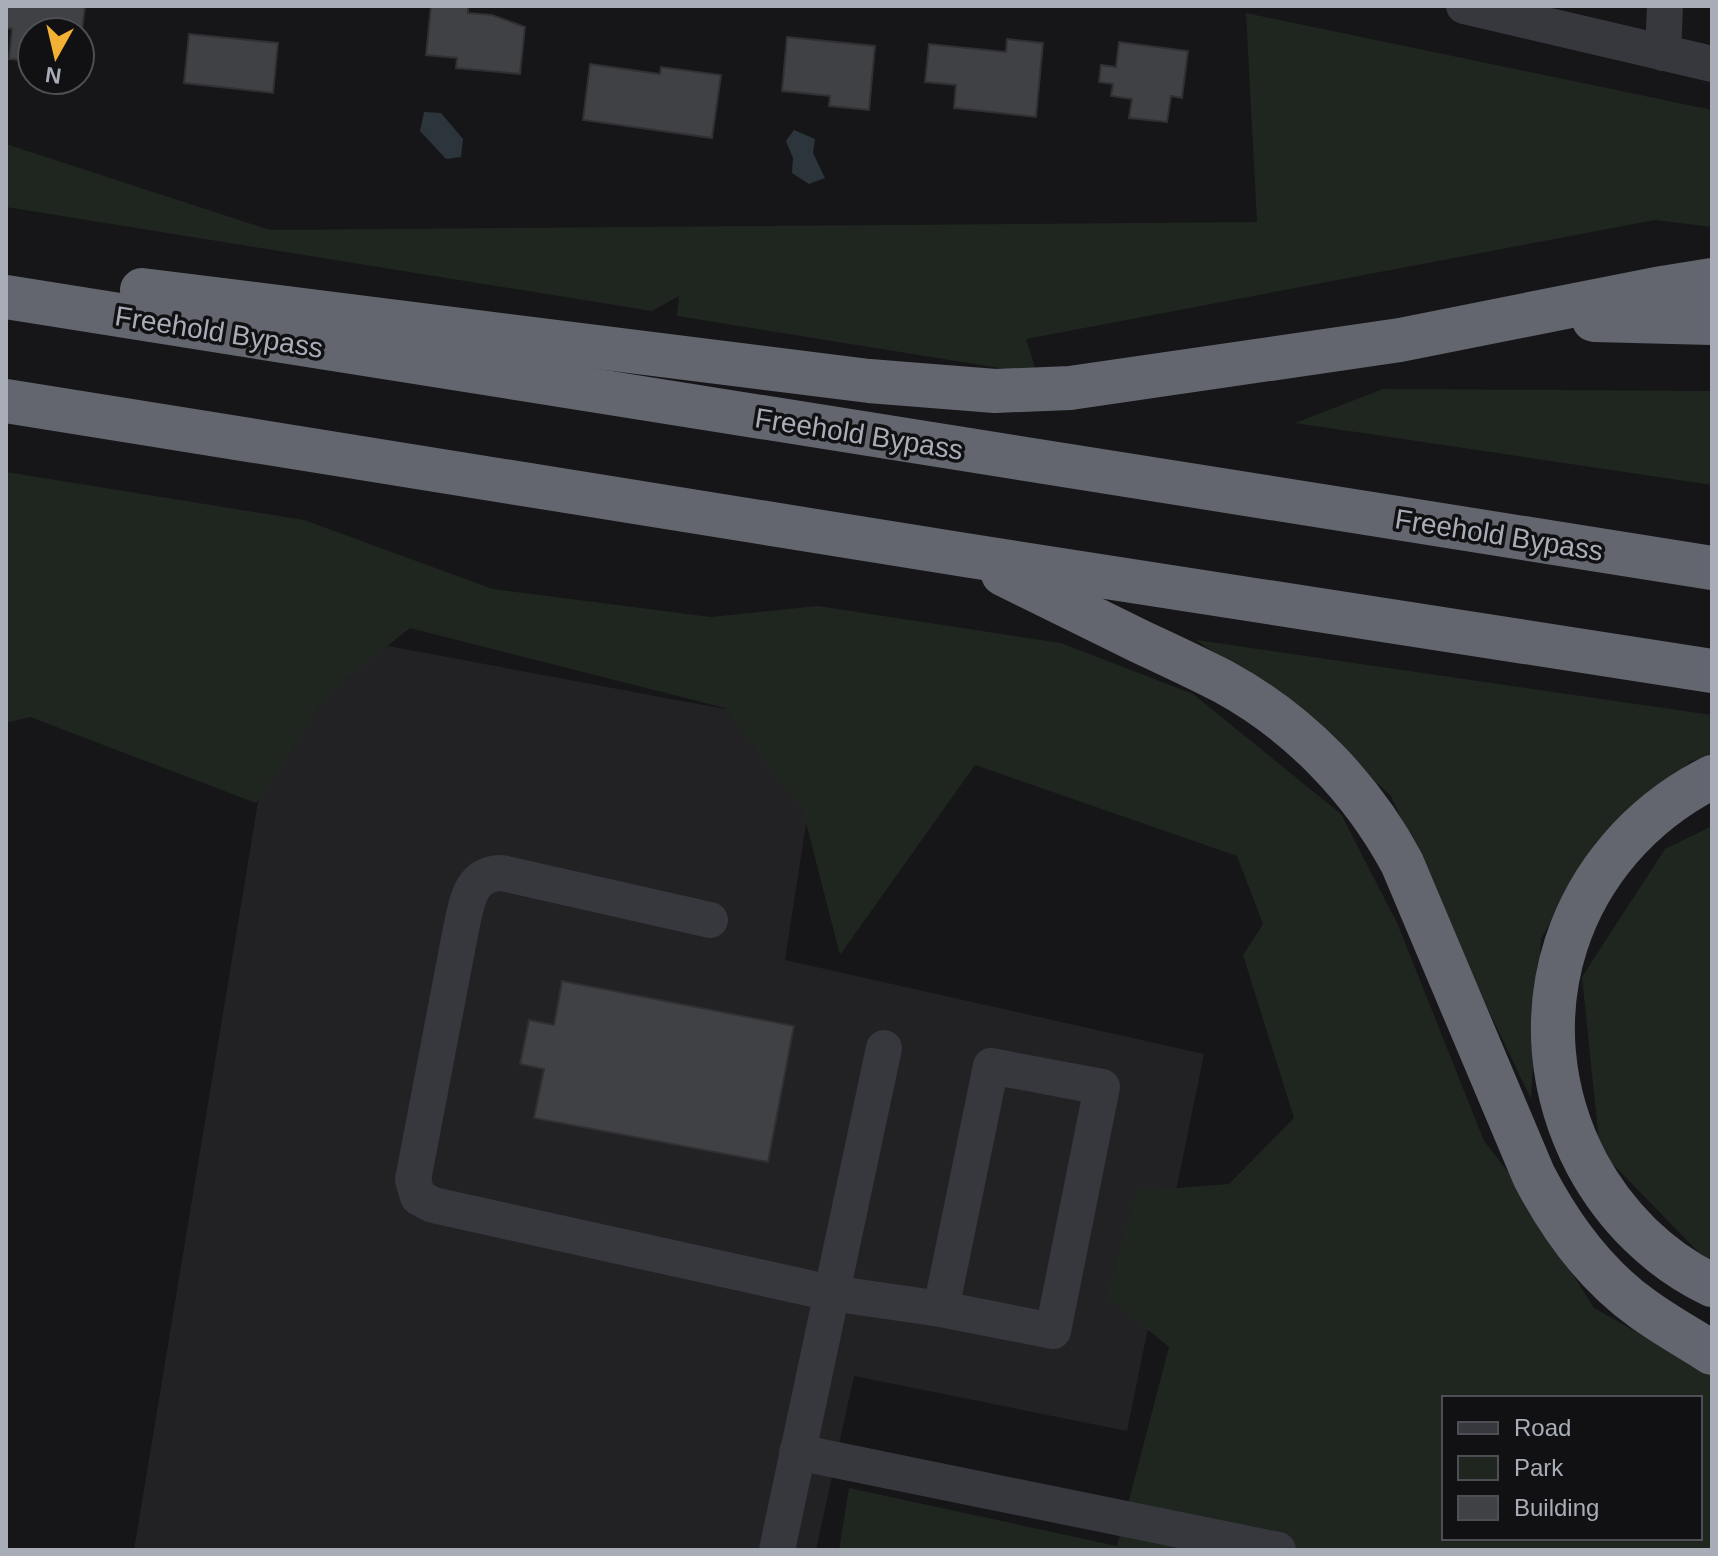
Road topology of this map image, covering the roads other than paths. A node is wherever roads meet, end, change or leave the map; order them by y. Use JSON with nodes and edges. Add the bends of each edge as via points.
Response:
{"nodes":[{"id":1,"x":1464,"y":6,"type":"edge"},
{"id":2,"x":1665,"y":6,"type":"edge"},
{"id":3,"x":1663,"y":53,"type":"junction"},
{"id":4,"x":1712,"y":64,"type":"edge"},
{"id":5,"x":1712,"y":280,"type":"edge"},
{"id":6,"x":6,"y":297,"type":"edge"},
{"id":7,"x":85,"y":310,"type":"junction"},
{"id":8,"x":1498,"y":323,"type":"junction"},
{"id":9,"x":1712,"y":323,"type":"edge"},
{"id":10,"x":6,"y":401,"type":"edge"},
{"id":11,"x":965,"y":555,"type":"junction"},
{"id":12,"x":1712,"y":568,"type":"edge"},
{"id":13,"x":1712,"y":671,"type":"edge"},
{"id":14,"x":1712,"y":777,"type":"edge"},
{"id":15,"x":710,"y":920,"type":"dead end"},
{"id":16,"x":884,"y":1048,"type":"dead end"},
{"id":17,"x":1712,"y":1285,"type":"edge"},
{"id":18,"x":831,"y":1293,"type":"junction"},
{"id":19,"x":941,"y":1309,"type":"junction"},
{"id":20,"x":1712,"y":1353,"type":"edge"},
{"id":21,"x":797,"y":1452,"type":"junction"},
{"id":22,"x":780,"y":1535,"type":"edge"},
{"id":23,"x":1278,"y":1550,"type":"edge"}],
"edges":[{"from":1,"to":3,"type":"street"},
{"from":2,"to":3,"type":"street"},
{"from":3,"to":4,"type":"street"},
{"from":5,"to":8,"type":"highway"},
{"from":6,"to":7,"type":"highway","name":"Freehold Bypass"},
{"from":7,"to":8,"type":"highway","via":[[141,290],[869,381],[995,391],[1070,388]]},
{"from":7,"to":12,"type":"highway","name":"Freehold Bypass"},
{"from":8,"to":9,"type":"highway"},
{"from":10,"to":11,"type":"highway"},
{"from":11,"to":13,"type":"highway"},
{"from":11,"to":20,"type":"highway","via":[[1226,684],[1274,715],[1340,773],[1402,863],[1554,1215],[1614,1286]]},
{"from":14,"to":17,"type":"highway","via":[[1650,816],[1593,884],[1557,974],[1552,1043],[1564,1111],[1595,1179],[1638,1233],[1666,1258]]},
{"from":15,"to":18,"type":"street","via":[[502,873],[479,878],[470,890],[461,929],[413,1180],[418,1197],[433,1205]]},
{"from":16,"to":18,"type":"street"},
{"from":18,"to":19,"type":"street"},
{"from":18,"to":21,"type":"street"},
{"from":19,"to":19,"type":"street","via":[[991,1066],[1102,1087],[1053,1331]]},
{"from":21,"to":22,"type":"street"},
{"from":21,"to":23,"type":"street"}]}
